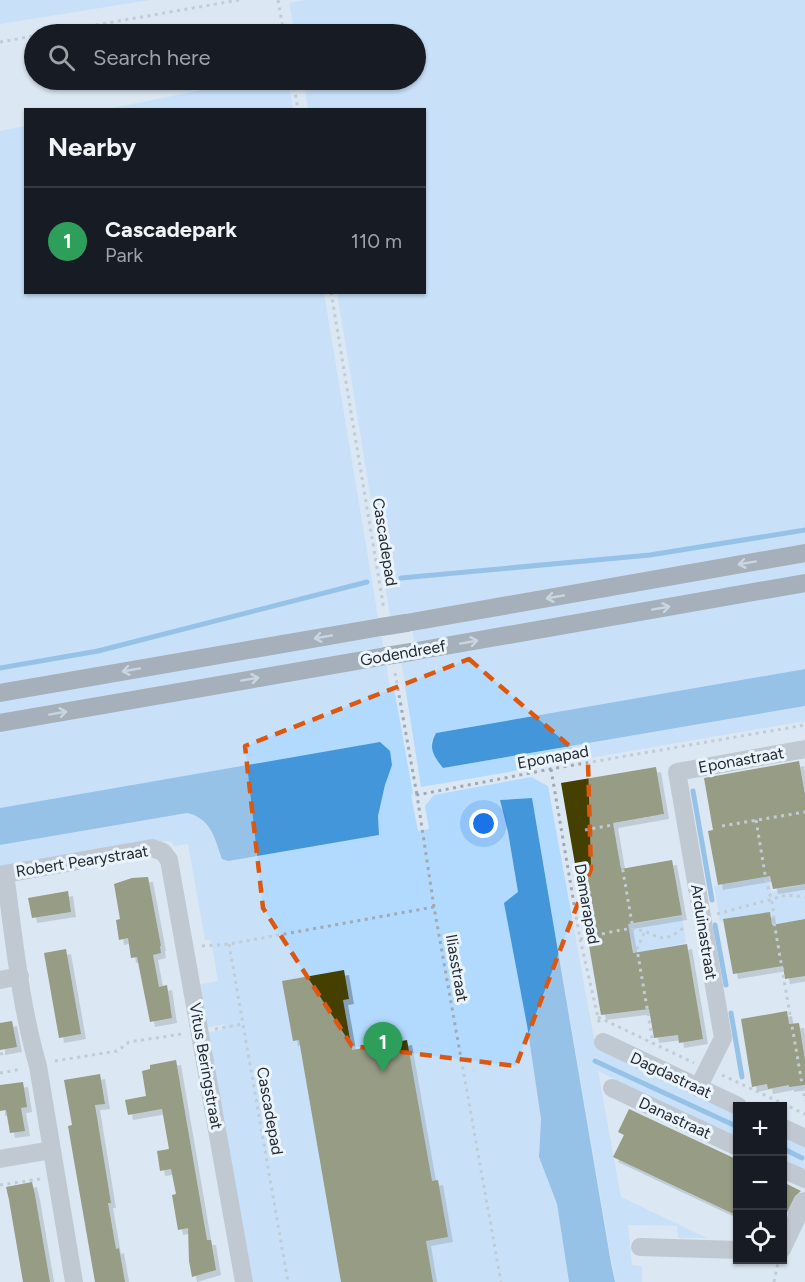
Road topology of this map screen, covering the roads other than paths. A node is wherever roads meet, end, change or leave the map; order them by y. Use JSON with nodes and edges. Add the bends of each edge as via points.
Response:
{"nodes":[{"id":1,"x":805,"y":553,"type":"edge"},
{"id":2,"x":805,"y":583,"type":"edge"},
{"id":3,"x":0,"y":693,"type":"edge"},
{"id":4,"x":0,"y":723,"type":"edge"},
{"id":5,"x":805,"y":749,"type":"edge"},
{"id":6,"x":677,"y":772,"type":"joint"},
{"id":7,"x":163,"y":852,"type":"joint"},
{"id":8,"x":3,"y":874,"type":"edge"},
{"id":9,"x":20,"y":976,"type":"junction"},
{"id":10,"x":0,"y":980,"type":"edge"},
{"id":11,"x":603,"y":1042,"type":"road end"},
{"id":12,"x":612,"y":1088,"type":"dead end"},
{"id":13,"x":698,"y":1088,"type":"junction"},
{"id":14,"x":733,"y":1105,"type":"edge"},
{"id":15,"x":787,"y":1129,"type":"edge"},
{"id":16,"x":805,"y":1138,"type":"edge"},
{"id":17,"x":733,"y":1145,"type":"edge"},
{"id":18,"x":52,"y":1150,"type":"junction"},
{"id":19,"x":0,"y":1159,"type":"edge"},
{"id":20,"x":787,"y":1171,"type":"edge"},
{"id":21,"x":805,"y":1179,"type":"edge"},
{"id":22,"x":805,"y":1201,"type":"edge"},
{"id":23,"x":787,"y":1240,"type":"edge"},
{"id":24,"x":640,"y":1247,"type":"dead end"},
{"id":25,"x":733,"y":1250,"type":"edge"},
{"id":26,"x":74,"y":1282,"type":"edge"},
{"id":27,"x":244,"y":1282,"type":"edge"}],
"edges":[{"from":1,"to":3,"type":"main road","name":"Godendreef","one_way":true,"bridge":true,"via":[[406,623],[383,620]]},
{"from":4,"to":2,"type":"main road","name":"Godendreef","one_way":true,"bridge":true,"via":[[390,659],[411,652]]},
{"from":5,"to":6,"type":"street","name":"Eponastraat"},
{"from":6,"to":13,"type":"street","name":"Arduinastraat","via":[[723,1038]]},
{"from":7,"to":8,"type":"street","name":"Robert Pearystraat","via":[[152,848]]},
{"from":7,"to":27,"type":"street","name":"Vitus Beringstraat","via":[[169,860]]},
{"from":8,"to":9,"type":"street"},
{"from":9,"to":10,"type":"street"},
{"from":9,"to":18,"type":"street"},
{"from":11,"to":13,"type":"street","name":"Dagdastraat"},
{"from":12,"to":17,"type":"street","name":"Danastraat"},
{"from":13,"to":14,"type":"street","name":"Dagdastraat"},
{"from":15,"to":16,"type":"street"},
{"from":18,"to":19,"type":"street"},
{"from":18,"to":26,"type":"street"},
{"from":20,"to":21,"type":"street"},
{"from":22,"to":23,"type":"street"},
{"from":24,"to":25,"type":"street"}]}
